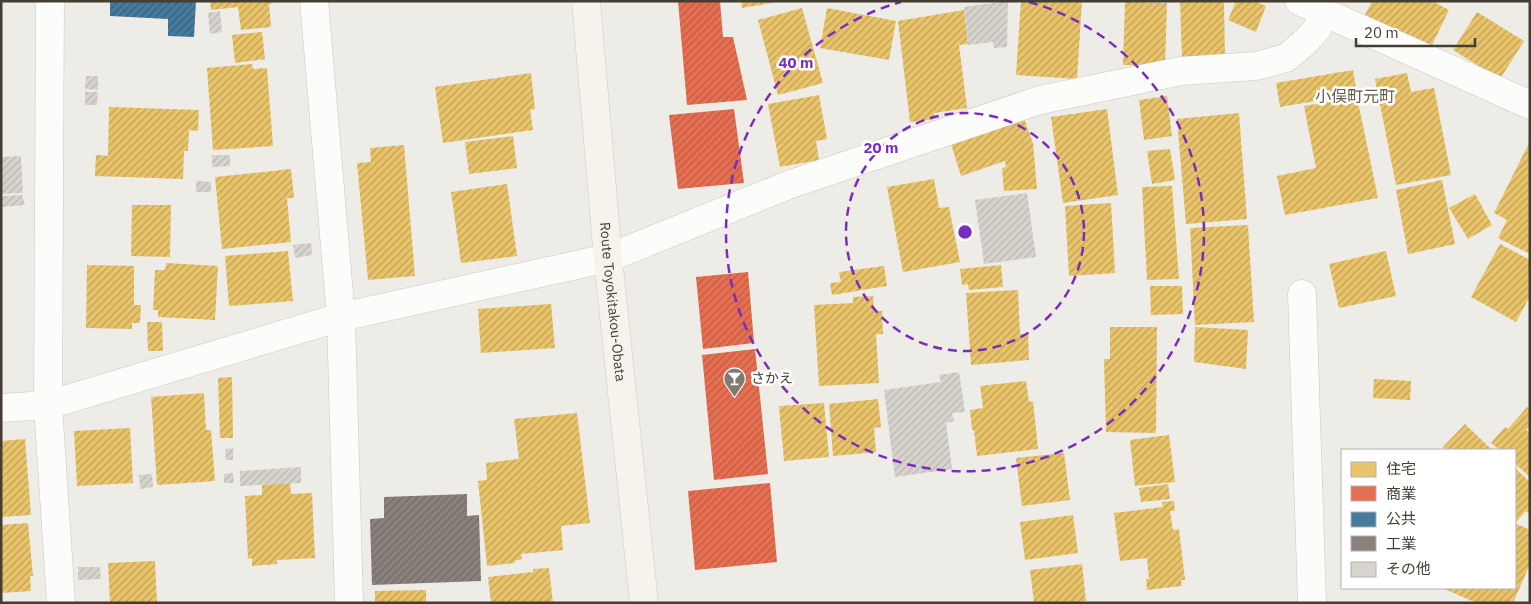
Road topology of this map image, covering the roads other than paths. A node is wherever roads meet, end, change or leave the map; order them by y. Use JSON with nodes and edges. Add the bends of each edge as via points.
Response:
{"nodes":[{"id":1,"x":50,"y":1,"type":"edge"},
{"id":2,"x":314,"y":1,"type":"edge"},
{"id":3,"x":586,"y":1,"type":"edge"},
{"id":4,"x":1299,"y":1,"type":"edge"},
{"id":5,"x":1324,"y":14,"type":"junction"},
{"id":6,"x":1530,"y":105,"type":"edge"},
{"id":7,"x":608,"y":258,"type":"junction"},
{"id":8,"x":1302,"y":294,"type":"dead end"},
{"id":9,"x":341,"y":317,"type":"junction"},
{"id":10,"x":48,"y":404,"type":"junction"},
{"id":11,"x":1,"y":408,"type":"edge"},
{"id":12,"x":61,"y":603,"type":"edge"},
{"id":13,"x":349,"y":603,"type":"edge"},
{"id":14,"x":644,"y":603,"type":"edge"},
{"id":15,"x":1312,"y":603,"type":"edge"}],
"edges":[{"from":1,"to":10,"type":"street"},
{"from":2,"to":9,"type":"street"},
{"from":3,"to":7,"type":"main road","name":"Route Toyokitakou-Obata"},
{"from":4,"to":5,"type":"street"},
{"from":5,"to":6,"type":"street"},
{"from":5,"to":7,"type":"street","via":[[1317,29],[1286,58],[1256,66],[1181,71],[1040,100],[791,184]]},
{"from":7,"to":9,"type":"street"},
{"from":7,"to":14,"type":"main road","name":"Route Toyokitakou-Obata"},
{"from":8,"to":15,"type":"street"},
{"from":9,"to":10,"type":"street"},
{"from":9,"to":13,"type":"street"},
{"from":10,"to":11,"type":"street"},
{"from":10,"to":12,"type":"street"}]}
